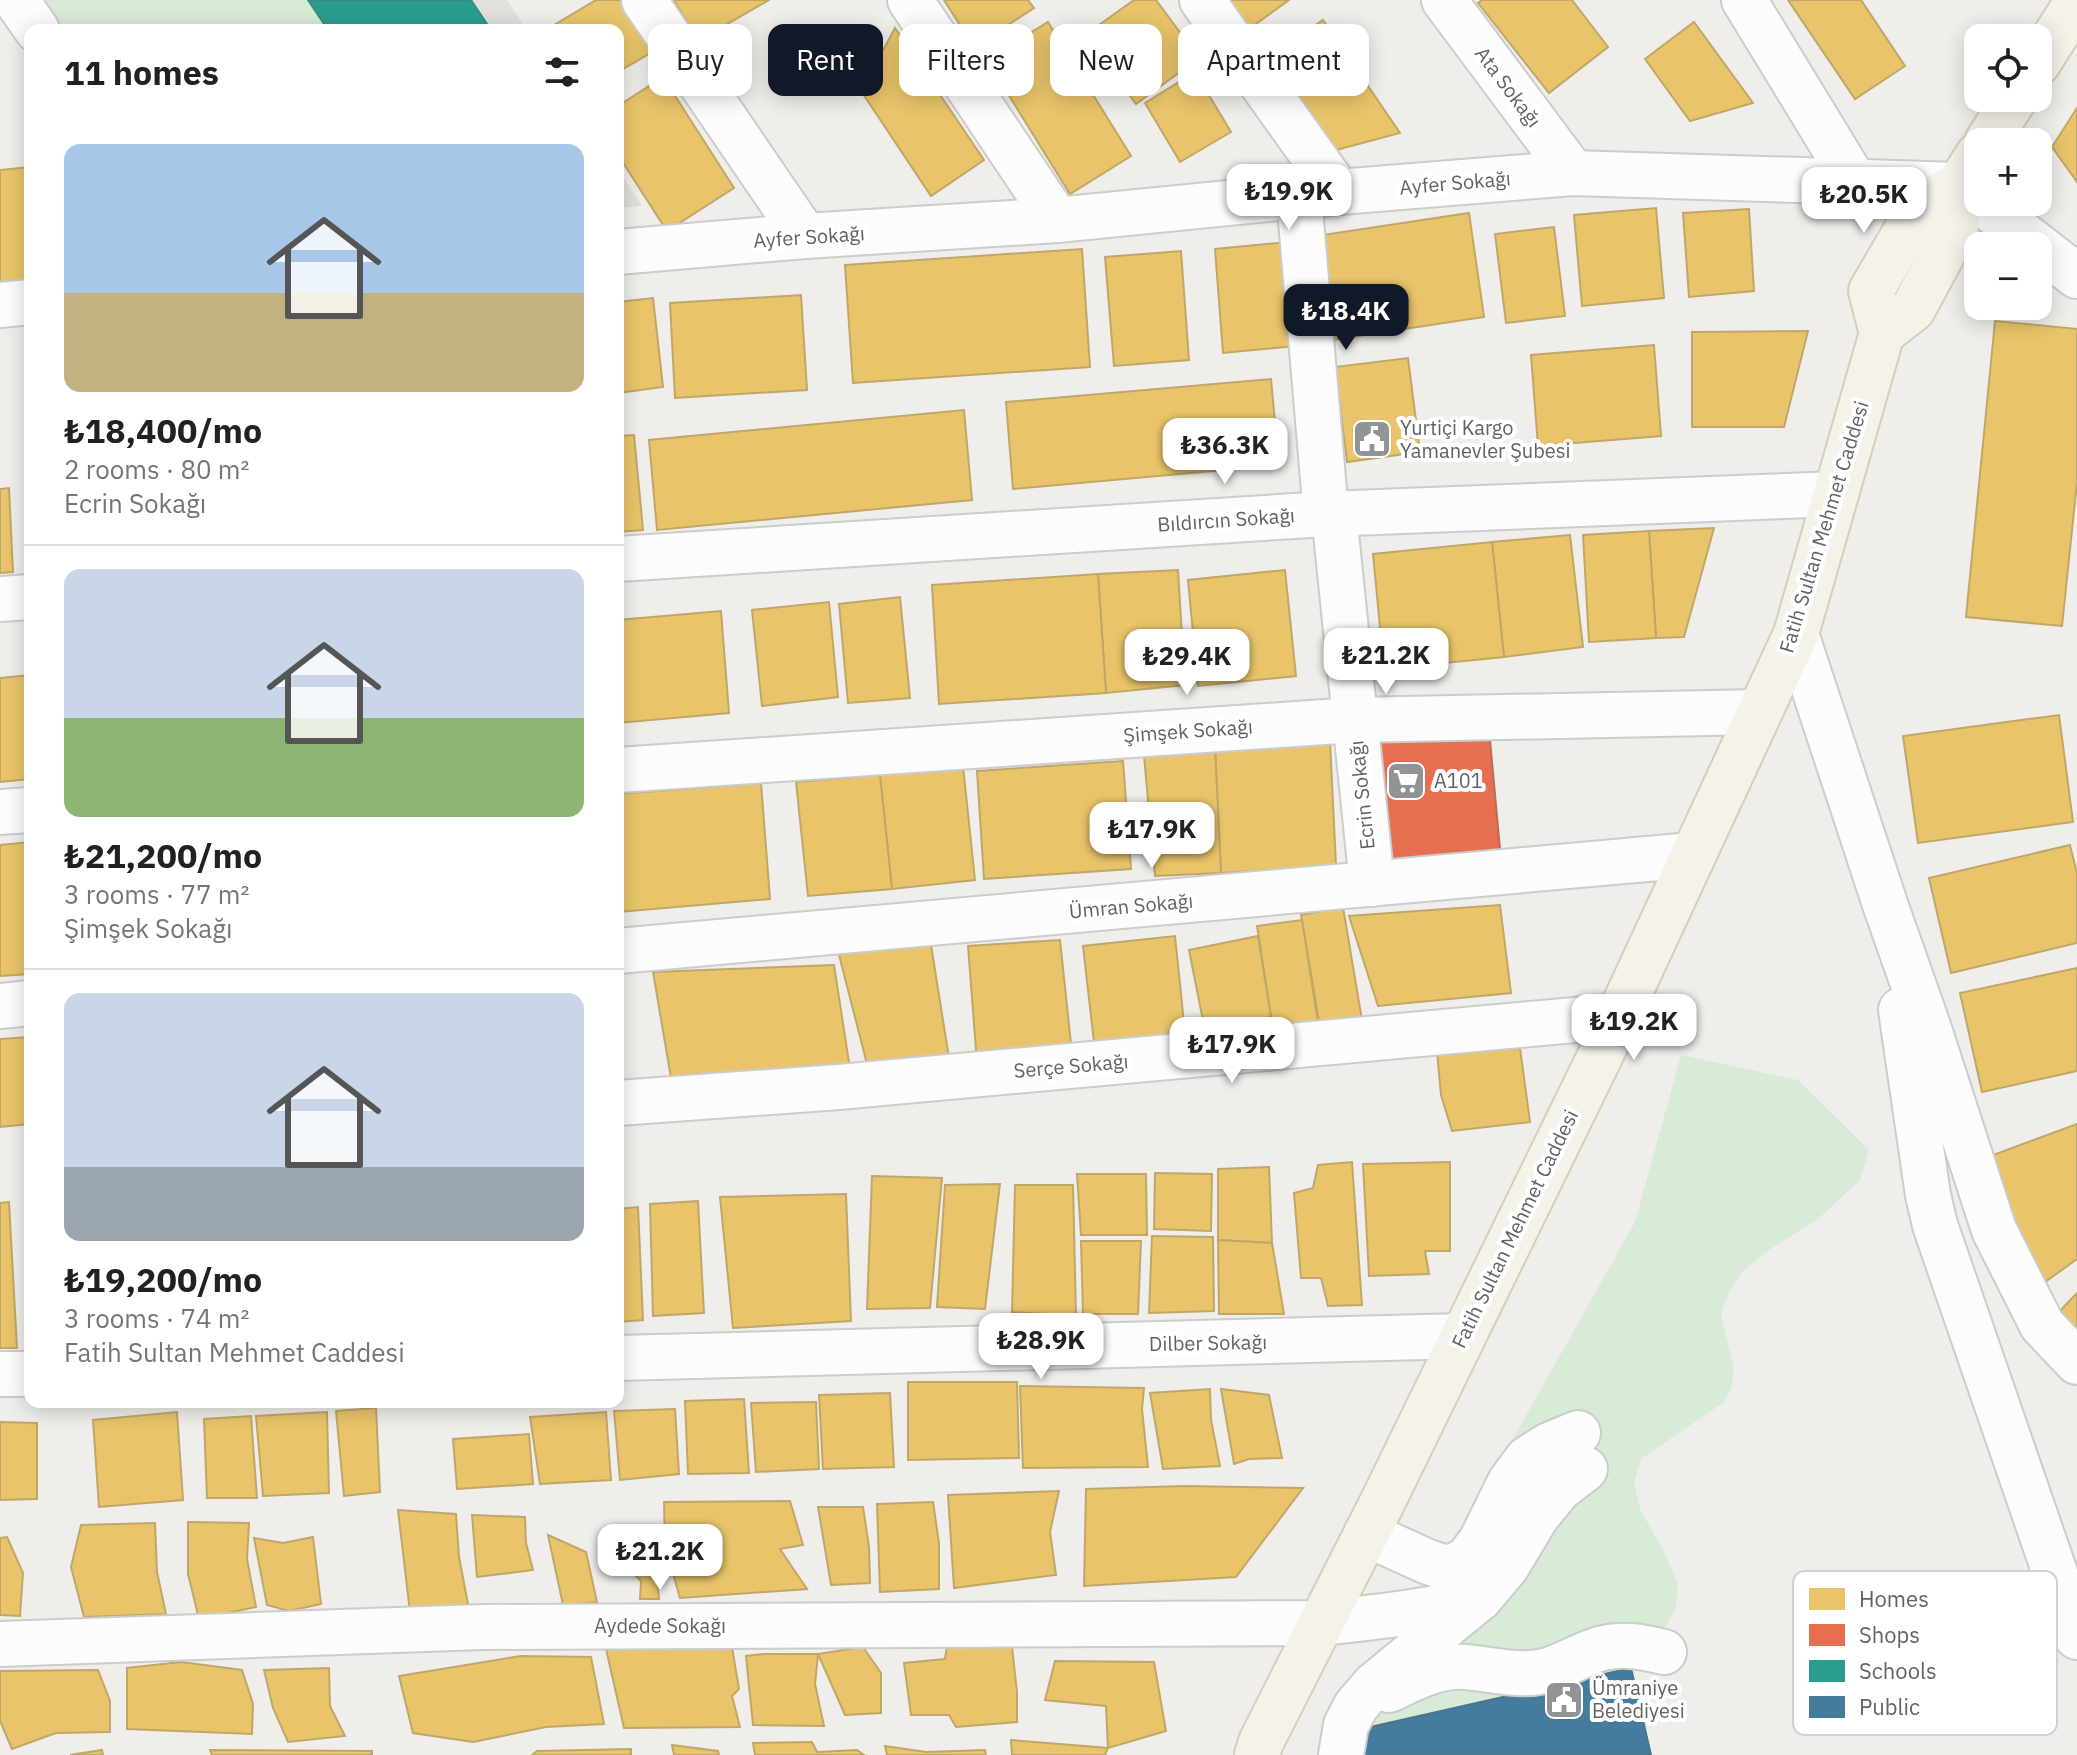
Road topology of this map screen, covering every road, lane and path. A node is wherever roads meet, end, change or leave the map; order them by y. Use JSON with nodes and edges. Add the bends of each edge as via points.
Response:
{"nodes":[{"id":1,"x":16,"y":0,"type":"edge"},
{"id":2,"x":644,"y":0,"type":"edge"},
{"id":3,"x":910,"y":0,"type":"edge"},
{"id":4,"x":1202,"y":0,"type":"edge"},
{"id":5,"x":1444,"y":0,"type":"edge"},
{"id":6,"x":1744,"y":0,"type":"edge"},
{"id":7,"x":2077,"y":2,"type":"edge"},
{"id":8,"x":33,"y":24,"type":"edge"},
{"id":9,"x":2052,"y":41,"type":"edge"},
{"id":10,"x":1573,"y":173,"type":"junction"},
{"id":11,"x":1855,"y":182,"type":"junction"},
{"id":12,"x":1964,"y":186,"type":"edge"},
{"id":13,"x":1319,"y":194,"type":"junction"},
{"id":14,"x":1964,"y":210,"type":"edge"},
{"id":15,"x":2006,"y":216,"type":"edge"},
{"id":16,"x":1057,"y":220,"type":"junction"},
{"id":17,"x":2023,"y":232,"type":"edge"},
{"id":18,"x":805,"y":236,"type":"junction"},
{"id":19,"x":624,"y":251,"type":"edge"},
{"id":20,"x":2052,"y":257,"type":"edge"},
{"id":21,"x":2077,"y":276,"type":"edge"},
{"id":22,"x":24,"y":303,"type":"edge"},
{"id":23,"x":0,"y":305,"type":"edge"},
{"id":24,"x":1836,"y":494,"type":"junction"},
{"id":25,"x":1330,"y":514,"type":"junction"},
{"id":26,"x":624,"y":559,"type":"edge"},
{"id":27,"x":24,"y":597,"type":"edge"},
{"id":28,"x":0,"y":599,"type":"edge"},
{"id":29,"x":1796,"y":634,"type":"junction"},
{"id":30,"x":1759,"y":712,"type":"junction"},
{"id":31,"x":1354,"y":720,"type":"junction"},
{"id":32,"x":624,"y":770,"type":"edge"},
{"id":33,"x":24,"y":810,"type":"edge"},
{"id":34,"x":0,"y":812,"type":"edge"},
{"id":35,"x":1692,"y":855,"type":"junction"},
{"id":36,"x":1372,"y":884,"type":"junction"},
{"id":37,"x":1886,"y":907,"type":"junction"},
{"id":38,"x":624,"y":950,"type":"edge"},
{"id":39,"x":24,"y":1004,"type":"edge"},
{"id":40,"x":0,"y":1006,"type":"edge"},
{"id":41,"x":1619,"y":1016,"type":"junction"},
{"id":42,"x":624,"y":1103,"type":"edge"},
{"id":43,"x":1463,"y":1336,"type":"junction"},
{"id":44,"x":624,"y":1358,"type":"edge"},
{"id":45,"x":2077,"y":1362,"type":"edge"},
{"id":46,"x":0,"y":1374,"type":"edge"},
{"id":47,"x":24,"y":1374,"type":"edge"},
{"id":48,"x":1366,"y":1534,"type":"junction"},
{"id":49,"x":2054,"y":1571,"type":"edge"},
{"id":50,"x":2057,"y":1579,"type":"edge"},
{"id":51,"x":1480,"y":1598,"type":"junction"},
{"id":52,"x":1321,"y":1623,"type":"junction"},
{"id":53,"x":2077,"y":1637,"type":"edge"},
{"id":54,"x":0,"y":1644,"type":"edge"},
{"id":55,"x":1664,"y":1652,"type":"dead end"},
{"id":56,"x":1345,"y":1739,"type":"edge"},
{"id":57,"x":1257,"y":1751,"type":"edge"}],
"edges":[{"from":1,"to":8,"type":"street"},
{"from":2,"to":18,"type":"street"},
{"from":3,"to":16,"type":"street"},
{"from":4,"to":13,"type":"street"},
{"from":5,"to":10,"type":"street","name":"Ata Sokağı"},
{"from":6,"to":11,"type":"street"},
{"from":7,"to":9,"type":"main road"},
{"from":10,"to":11,"type":"street","name":"Ayfer Sokağı"},
{"from":10,"to":13,"type":"street","name":"Ayfer Sokağı"},
{"from":11,"to":12,"type":"street","name":"Ayfer Sokağı"},
{"from":13,"to":16,"type":"street","name":"Ayfer Sokağı"},
{"from":13,"to":25,"type":"street","name":"Ecrin Sokağı"},
{"from":14,"to":24,"type":"main road","name":"Fatih Sultan Mehmet Caddesi","via":[[1913,309],[1882,333]]},
{"from":15,"to":17,"type":"street"},
{"from":16,"to":18,"type":"street","name":"Ayfer Sokağı"},
{"from":18,"to":19,"type":"street","name":"Ayfer Sokağı"},
{"from":20,"to":21,"type":"street"},
{"from":22,"to":23,"type":"street"},
{"from":24,"to":25,"type":"street","name":"Bıldırcın Sokağı"},
{"from":24,"to":29,"type":"main road","name":"Fatih Sultan Mehmet Caddesi"},
{"from":25,"to":26,"type":"street","name":"Bıldırcın Sokağı"},
{"from":25,"to":31,"type":"street","name":"Ecrin Sokağı"},
{"from":27,"to":28,"type":"street"},
{"from":29,"to":30,"type":"main road","name":"Fatih Sultan Mehmet Caddesi"},
{"from":29,"to":37,"type":"street"},
{"from":30,"to":31,"type":"street","name":"Şimşek Sokağı"},
{"from":30,"to":35,"type":"main road","name":"Fatih Sultan Mehmet Caddesi"},
{"from":31,"to":32,"type":"street","name":"Şimşek Sokağı"},
{"from":31,"to":36,"type":"street","name":"Ecrin Sokağı"},
{"from":33,"to":34,"type":"street"},
{"from":35,"to":36,"type":"street","name":"Ümran Sokağı"},
{"from":35,"to":41,"type":"main road","name":"Fatih Sultan Mehmet Caddesi"},
{"from":36,"to":38,"type":"street","name":"Ümran Sokağı"},
{"from":37,"to":45,"type":"street","via":[[1994,1230],[2042,1325]]},
{"from":37,"to":49,"type":"street","via":[[1935,1225]]},
{"from":39,"to":40,"type":"street"},
{"from":41,"to":42,"type":"street","name":"Serçe Sokağı"},
{"from":41,"to":43,"type":"main road","name":"Fatih Sultan Mehmet Caddesi"},
{"from":43,"to":44,"type":"street","name":"Dilber Sokağı"},
{"from":43,"to":48,"type":"main road","name":"Fatih Sultan Mehmet Caddesi"},
{"from":46,"to":47,"type":"street"},
{"from":48,"to":51,"type":"street","via":[[1428,1562],[1456,1566],[1481,1541],[1527,1459],[1549,1445],[1582,1451]]},
{"from":48,"to":52,"type":"main road","name":"Fatih Sultan Mehmet Caddesi"},
{"from":50,"to":53,"type":"street"},
{"from":51,"to":52,"type":"street","name":"Aydede Sokağı"},
{"from":51,"to":56,"type":"street","via":[[1374,1685]]},
{"from":52,"to":54,"type":"street","name":"Aydede Sokağı","via":[[483,1627]]},
{"from":52,"to":57,"type":"main road","name":"Fatih Sultan Mehmet Caddesi"},
{"from":55,"to":56,"type":"street","via":[[1641,1646],[1602,1648],[1545,1671],[1521,1674],[1440,1669],[1414,1677]]}]}
